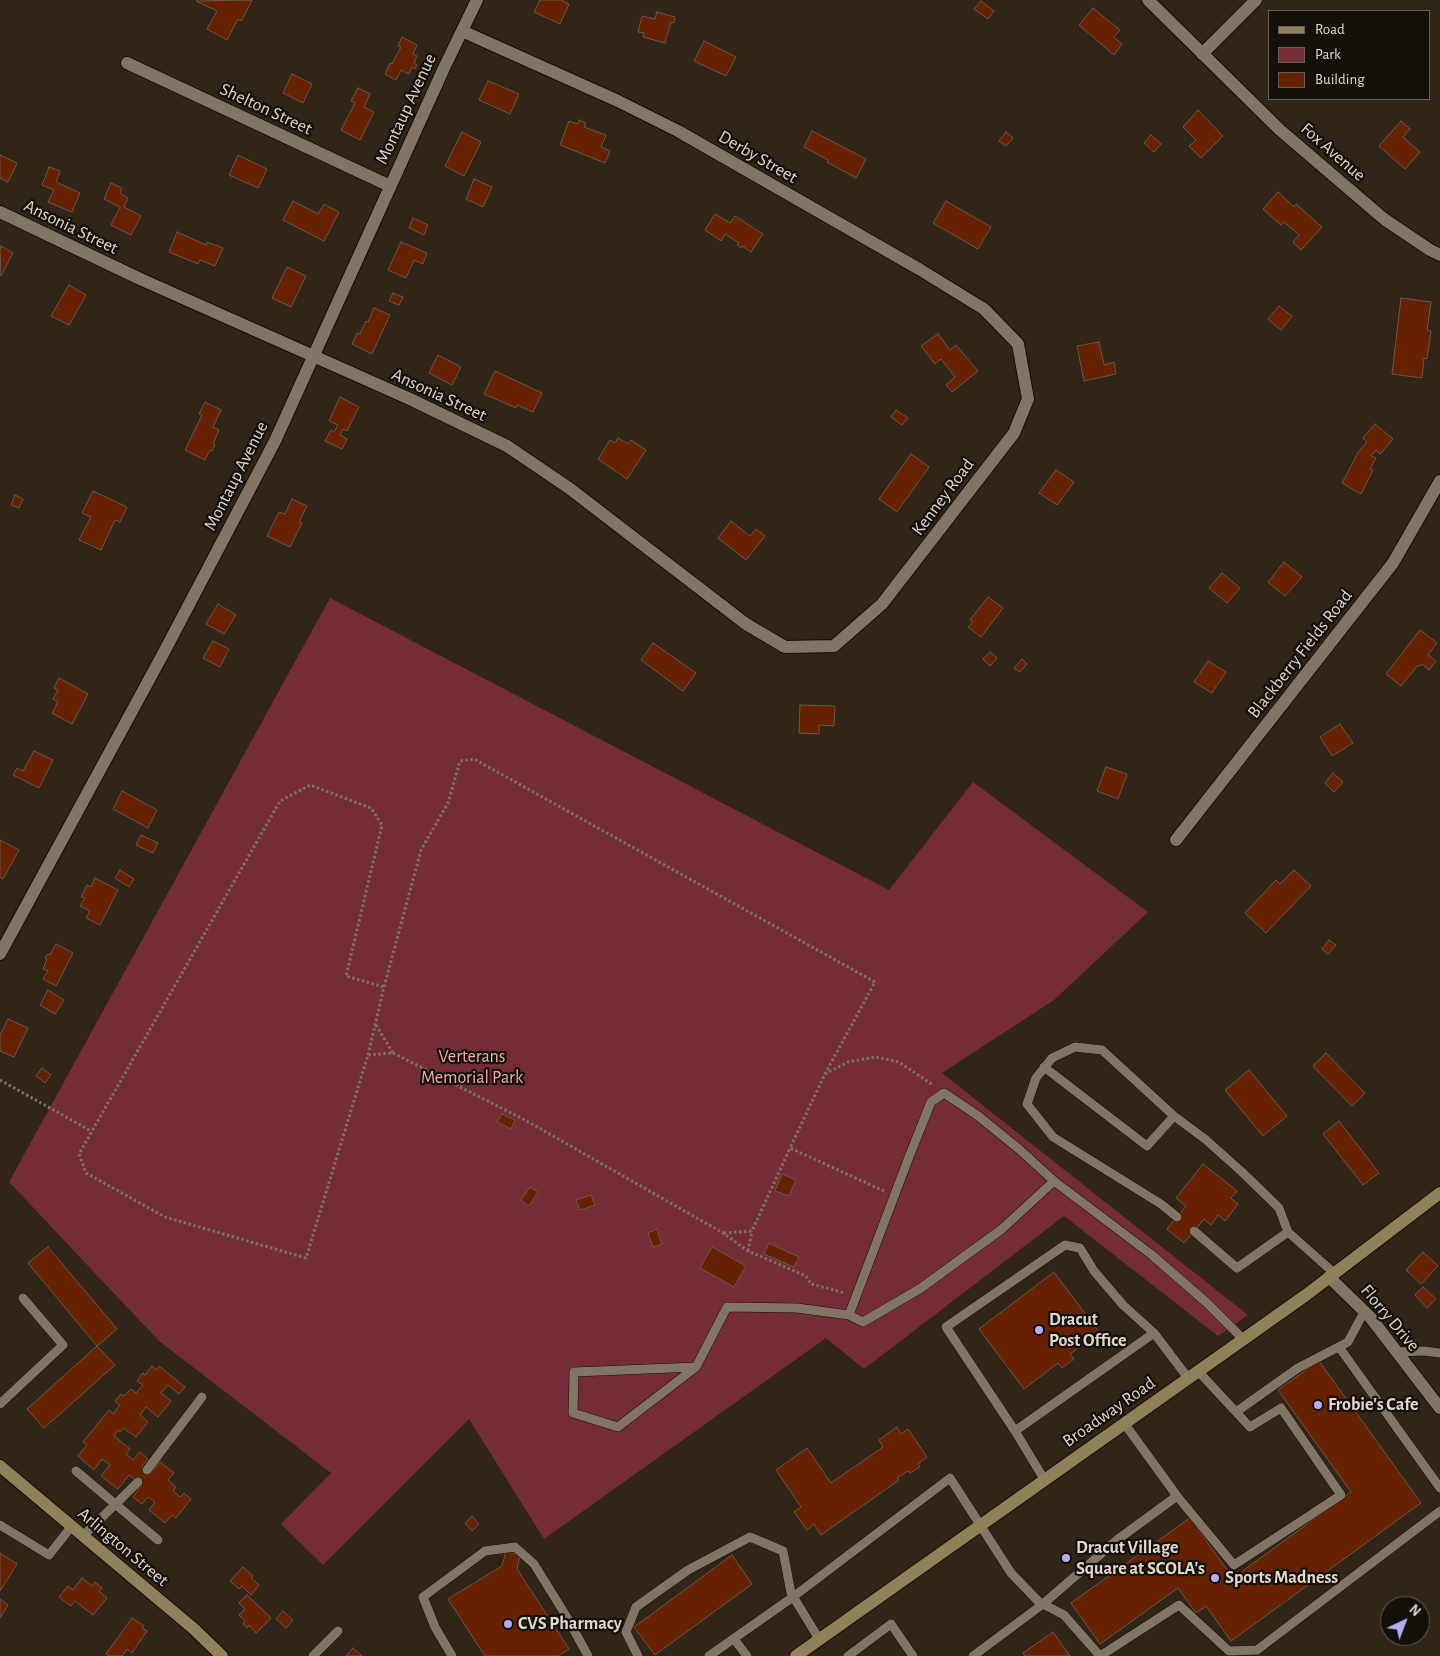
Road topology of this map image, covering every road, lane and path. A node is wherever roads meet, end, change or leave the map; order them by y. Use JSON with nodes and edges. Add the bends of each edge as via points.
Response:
{"nodes":[{"id":1,"x":477,"y":0,"type":"edge"},
{"id":2,"x":1148,"y":0,"type":"edge"},
{"id":3,"x":1256,"y":0,"type":"edge"},
{"id":4,"x":462,"y":30,"type":"junction"},
{"id":5,"x":1202,"y":54,"type":"junction"},
{"id":6,"x":127,"y":63,"type":"dead end"},
{"id":7,"x":390,"y":186,"type":"junction"},
{"id":8,"x":0,"y":212,"type":"edge"},
{"id":9,"x":1440,"y":255,"type":"edge"},
{"id":10,"x":1018,"y":344,"type":"joint"},
{"id":11,"x":313,"y":356,"type":"junction"},
{"id":12,"x":1440,"y":481,"type":"edge"},
{"id":13,"x":834,"y":646,"type":"joint"},
{"id":14,"x":1176,"y":840,"type":"dead end"},
{"id":15,"x":0,"y":954,"type":"edge"},
{"id":16,"x":384,"y":987,"type":"junction"},
{"id":17,"x":376,"y":1025,"type":"junction"},
{"id":18,"x":393,"y":1053,"type":"junction"},
{"id":19,"x":368,"y":1055,"type":"junction"},
{"id":20,"x":1044,"y":1067,"type":"junction"},
{"id":21,"x":825,"y":1074,"type":"junction"},
{"id":22,"x":0,"y":1080,"type":"edge"},
{"id":23,"x":944,"y":1092,"type":"junction"},
{"id":24,"x":1174,"y":1116,"type":"junction"},
{"id":25,"x":91,"y":1131,"type":"junction"},
{"id":26,"x":790,"y":1148,"type":"junction"},
{"id":27,"x":1054,"y":1181,"type":"junction"},
{"id":28,"x":1440,"y":1193,"type":"edge"},
{"id":29,"x":894,"y":1195,"type":"junction"},
{"id":30,"x":1177,"y":1217,"type":"dead end"},
{"id":31,"x":752,"y":1231,"type":"junction"},
{"id":32,"x":1194,"y":1231,"type":"dead end"},
{"id":33,"x":1288,"y":1232,"type":"junction"},
{"id":34,"x":723,"y":1233,"type":"junction"},
{"id":35,"x":748,"y":1251,"type":"junction"},
{"id":36,"x":1331,"y":1275,"type":"junction"},
{"id":37,"x":856,"y":1295,"type":"junction"},
{"id":38,"x":23,"y":1298,"type":"dead end"},
{"id":39,"x":1364,"y":1312,"type":"junction"},
{"id":40,"x":849,"y":1315,"type":"junction"},
{"id":41,"x":1154,"y":1333,"type":"junction"},
{"id":42,"x":1243,"y":1339,"type":"junction"},
{"id":43,"x":1339,"y":1347,"type":"junction"},
{"id":44,"x":1397,"y":1352,"type":"junction"},
{"id":45,"x":1440,"y":1353,"type":"edge"},
{"id":46,"x":696,"y":1368,"type":"junction"},
{"id":47,"x":1193,"y":1374,"type":"junction"},
{"id":48,"x":202,"y":1398,"type":"dead end"},
{"id":49,"x":0,"y":1404,"type":"edge"},
{"id":50,"x":1440,"y":1408,"type":"edge"},
{"id":51,"x":1236,"y":1412,"type":"junction"},
{"id":52,"x":1124,"y":1422,"type":"junction"},
{"id":53,"x":1015,"y":1431,"type":"junction"},
{"id":54,"x":0,"y":1466,"type":"edge"},
{"id":55,"x":147,"y":1470,"type":"dead end"},
{"id":56,"x":76,"y":1471,"type":"dead end"},
{"id":57,"x":1044,"y":1480,"type":"junction"},
{"id":58,"x":138,"y":1482,"type":"dead end"},
{"id":59,"x":1440,"y":1488,"type":"edge"},
{"id":60,"x":1177,"y":1496,"type":"junction"},
{"id":61,"x":114,"y":1505,"type":"junction"},
{"id":62,"x":1440,"y":1511,"type":"edge"},
{"id":63,"x":980,"y":1524,"type":"junction"},
{"id":64,"x":0,"y":1525,"type":"edge"},
{"id":65,"x":71,"y":1527,"type":"junction"},
{"id":66,"x":83,"y":1536,"type":"junction"},
{"id":67,"x":158,"y":1540,"type":"dead end"},
{"id":68,"x":793,"y":1597,"type":"junction"},
{"id":69,"x":1043,"y":1604,"type":"junction"},
{"id":70,"x":338,"y":1631,"type":"dead end"},
{"id":71,"x":734,"y":1639,"type":"junction"},
{"id":72,"x":819,"y":1639,"type":"junction"},
{"id":73,"x":222,"y":1656,"type":"edge"},
{"id":74,"x":313,"y":1656,"type":"edge"},
{"id":75,"x":452,"y":1656,"type":"edge"},
{"id":76,"x":588,"y":1656,"type":"edge"},
{"id":77,"x":638,"y":1656,"type":"edge"},
{"id":78,"x":709,"y":1656,"type":"edge"},
{"id":79,"x":747,"y":1656,"type":"edge"},
{"id":80,"x":796,"y":1656,"type":"edge"},
{"id":81,"x":848,"y":1656,"type":"edge"},
{"id":82,"x":913,"y":1656,"type":"edge"},
{"id":83,"x":972,"y":1656,"type":"edge"}],
"edges":[{"from":1,"to":4,"type":"street","name":"Montaup Avenue"},
{"from":2,"to":5,"type":"street","name":"Fox Avenue"},
{"from":3,"to":5,"type":"street"},
{"from":4,"to":7,"type":"street","name":"Montaup Avenue"},
{"from":4,"to":10,"type":"street","name":"Derby Street","via":[[678,131],[984,309]]},
{"from":5,"to":9,"type":"street","name":"Fox Avenue","via":[[1280,130],[1384,219]]},
{"from":6,"to":7,"type":"street","name":"Shelton Street"},
{"from":7,"to":11,"type":"street","name":"Montaup Avenue"},
{"from":8,"to":11,"type":"street","name":"Ansonia Street"},
{"from":10,"to":13,"type":"street","name":"Kenney Road","via":[[1028,399],[1014,433],[882,604]]},
{"from":11,"to":13,"type":"street","name":"Ansonia Street","via":[[506,446],[569,488],[746,624],[785,647]]},
{"from":11,"to":15,"type":"street","name":"Montaup Avenue","via":[[270,449],[163,654]]},
{"from":12,"to":14,"type":"street","name":"Blackberry Fields Road","via":[[1393,562]]},
{"from":16,"to":17,"type":"path"},
{"from":16,"to":21,"type":"path","via":[[421,850],[448,803],[460,761],[474,759],[875,982]]},
{"from":16,"to":25,"type":"path","via":[[346,976],[382,825],[371,808],[310,785],[280,801]]},
{"from":17,"to":18,"type":"path"},
{"from":17,"to":19,"type":"path"},
{"from":18,"to":19,"type":"path"},
{"from":18,"to":34,"type":"path","via":[[525,1120]]},
{"from":19,"to":25,"type":"path","via":[[306,1258],[164,1216],[86,1173],[79,1154]]},
{"from":20,"to":24,"type":"lane","via":[[1052,1058],[1075,1047],[1102,1050]]},
{"from":20,"to":24,"type":"lane","via":[[1147,1146]]},
{"from":20,"to":30,"type":"lane","via":[[1036,1078],[1027,1104],[1053,1136]]},
{"from":21,"to":23,"type":"path","via":[[848,1062],[875,1057],[899,1062]]},
{"from":21,"to":26,"type":"path"},
{"from":22,"to":25,"type":"path"},
{"from":23,"to":27,"type":"lane","via":[[977,1115]]},
{"from":23,"to":29,"type":"lane","via":[[932,1102]]},
{"from":24,"to":33,"type":"lane","via":[[1205,1139],[1279,1208]]},
{"from":26,"to":29,"type":"path"},
{"from":26,"to":31,"type":"path"},
{"from":27,"to":40,"type":"lane","via":[[1002,1229],[921,1288],[863,1322]]},
{"from":27,"to":42,"type":"lane","via":[[1152,1255],[1208,1303]]},
{"from":28,"to":36,"type":"main road","name":"Broadway Road"},
{"from":29,"to":37,"type":"lane"},
{"from":31,"to":34,"type":"path"},
{"from":31,"to":35,"type":"path"},
{"from":32,"to":33,"type":"lane","via":[[1237,1268]]},
{"from":33,"to":36,"type":"lane"},
{"from":34,"to":35,"type":"path"},
{"from":35,"to":37,"type":"path","via":[[806,1276],[811,1284]]},
{"from":36,"to":39,"type":"street","name":"Florry Drive"},
{"from":36,"to":42,"type":"main road","name":"Broadway Road"},
{"from":37,"to":40,"type":"lane"},
{"from":38,"to":49,"type":"lane","via":[[63,1345]]},
{"from":39,"to":43,"type":"lane","via":[[1348,1342]]},
{"from":39,"to":44,"type":"street","name":"Florry Drive"},
{"from":40,"to":46,"type":"lane","via":[[797,1308],[727,1307]]},
{"from":41,"to":47,"type":"lane"},
{"from":41,"to":53,"type":"lane"},
{"from":41,"to":53,"type":"lane","via":[[1123,1305],[1080,1248],[1065,1245],[946,1327]]},
{"from":42,"to":47,"type":"main road","name":"Broadway Road"},
{"from":43,"to":51,"type":"lane","via":[[1298,1368]]},
{"from":43,"to":59,"type":"lane"},
{"from":44,"to":45,"type":"lane"},
{"from":44,"to":50,"type":"street","name":"Florry Drive"},
{"from":46,"to":46,"type":"lane","via":[[574,1372],[573,1413],[618,1427]]},
{"from":47,"to":51,"type":"lane"},
{"from":47,"to":52,"type":"main road","name":"Broadway Road"},
{"from":48,"to":55,"type":"lane"},
{"from":51,"to":60,"type":"lane","via":[[1250,1427],[1281,1408],[1341,1495],[1234,1565]]},
{"from":52,"to":57,"type":"main road","name":"Broadway Road"},
{"from":52,"to":60,"type":"lane"},
{"from":53,"to":57,"type":"lane"},
{"from":54,"to":65,"type":"main road","name":"Arlington Street"},
{"from":56,"to":61,"type":"lane"},
{"from":57,"to":63,"type":"main road","name":"Broadway Road"},
{"from":58,"to":61,"type":"lane"},
{"from":60,"to":69,"type":"lane","via":[[1117,1540]]},
{"from":61,"to":66,"type":"lane"},
{"from":61,"to":67,"type":"lane"},
{"from":62,"to":69,"type":"lane","via":[[1257,1650],[1229,1651],[1178,1605],[1100,1656],[1064,1614]]},
{"from":63,"to":68,"type":"lane","via":[[950,1478]]},
{"from":63,"to":69,"type":"lane","via":[[1011,1573]]},
{"from":63,"to":72,"type":"main road","name":"Broadway Road"},
{"from":64,"to":65,"type":"lane","via":[[49,1555]]},
{"from":65,"to":66,"type":"main road","name":"Arlington Street"},
{"from":66,"to":73,"type":"main road","name":"Arlington Street"},
{"from":68,"to":71,"type":"lane"},
{"from":68,"to":72,"type":"lane"},
{"from":68,"to":77,"type":"lane","via":[[783,1551],[750,1537],[688,1570],[636,1608],[626,1632]]},
{"from":69,"to":83,"type":"lane"},
{"from":70,"to":74,"type":"lane"},
{"from":71,"to":78,"type":"lane"},
{"from":71,"to":79,"type":"lane"},
{"from":72,"to":80,"type":"main road","name":"Broadway Road"},
{"from":75,"to":76,"type":"lane","via":[[435,1627],[423,1596],[485,1551],[515,1547],[534,1564]]},
{"from":81,"to":82,"type":"lane","via":[[891,1624]]}]}
